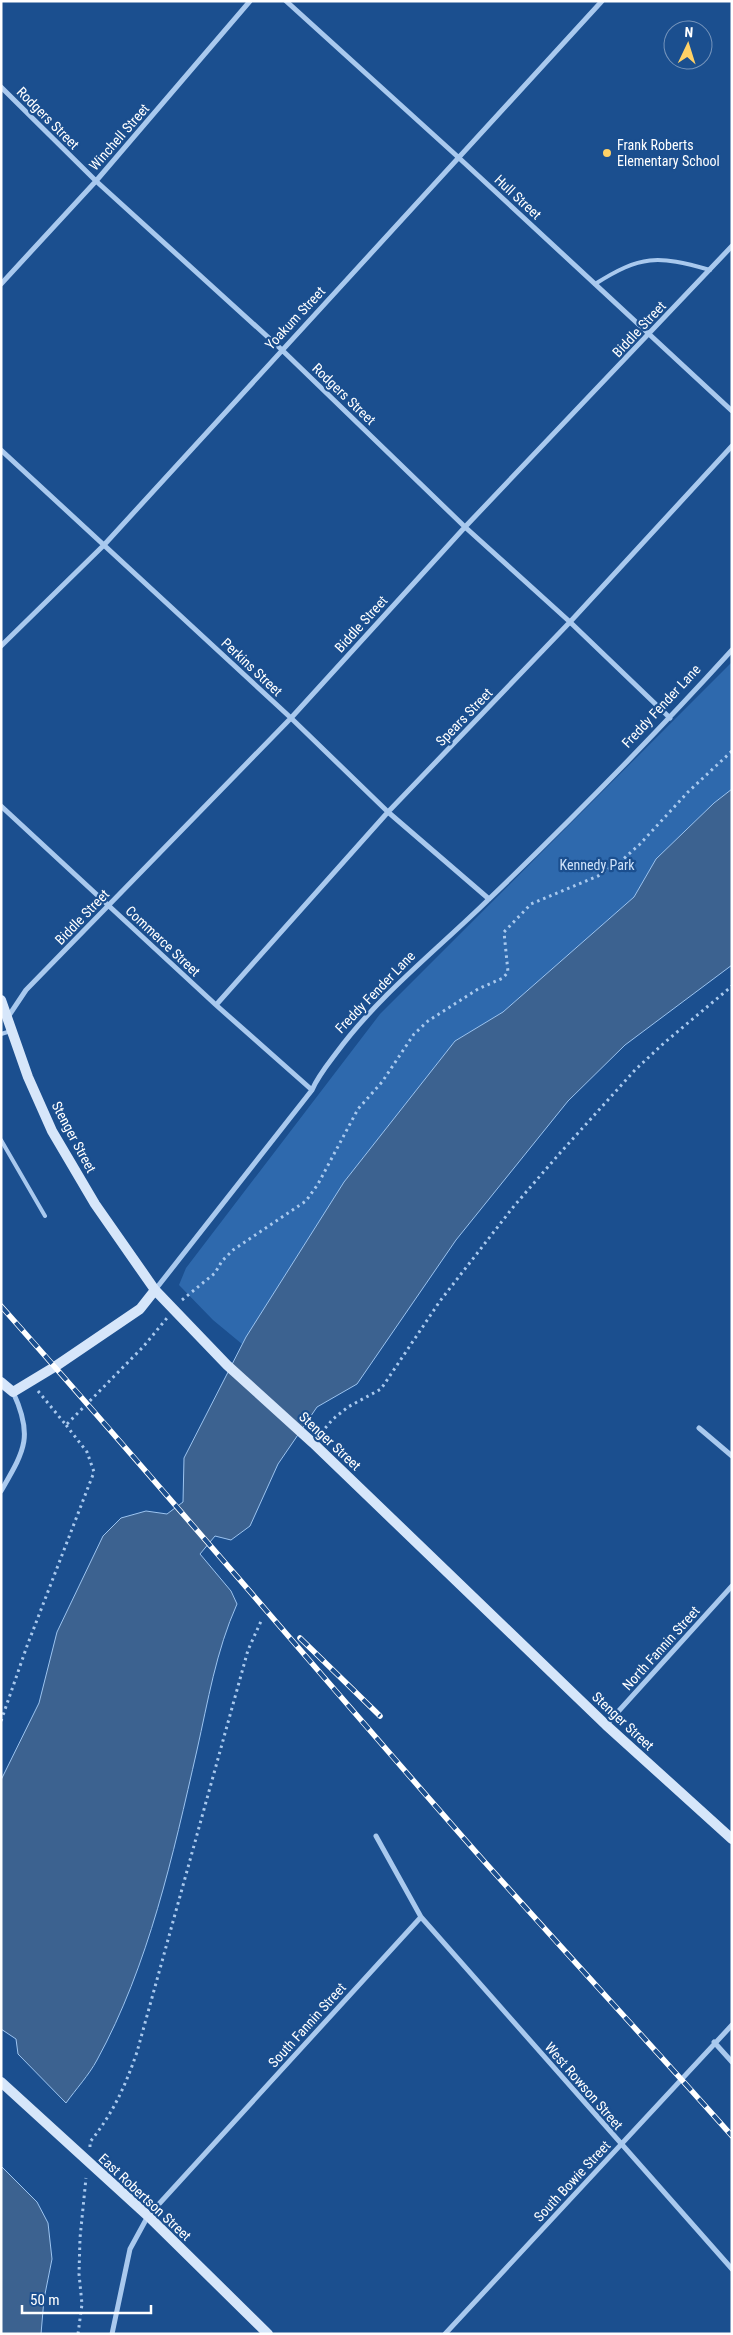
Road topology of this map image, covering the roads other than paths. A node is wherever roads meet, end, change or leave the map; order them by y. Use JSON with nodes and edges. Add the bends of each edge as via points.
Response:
{"nodes":[{"id":1,"x":250,"y":1,"type":"edge"},
{"id":2,"x":286,"y":1,"type":"edge"},
{"id":3,"x":602,"y":1,"type":"edge"},
{"id":4,"x":1,"y":87,"type":"edge"},
{"id":5,"x":458,"y":156,"type":"junction"},
{"id":6,"x":96,"y":181,"type":"junction"},
{"id":7,"x":732,"y":246,"type":"edge"},
{"id":8,"x":710,"y":270,"type":"junction"},
{"id":9,"x":1,"y":284,"type":"edge"},
{"id":10,"x":595,"y":284,"type":"junction"},
{"id":11,"x":649,"y":335,"type":"junction"},
{"id":12,"x":281,"y":349,"type":"junction"},
{"id":13,"x":732,"y":410,"type":"edge"},
{"id":14,"x":732,"y":446,"type":"edge"},
{"id":15,"x":1,"y":450,"type":"edge"},
{"id":16,"x":465,"y":527,"type":"junction"},
{"id":17,"x":104,"y":544,"type":"junction"},
{"id":18,"x":570,"y":622,"type":"junction"},
{"id":19,"x":1,"y":646,"type":"edge"},
{"id":20,"x":732,"y":650,"type":"edge"},
{"id":21,"x":291,"y":718,"type":"junction"},
{"id":22,"x":670,"y":718,"type":"junction"},
{"id":23,"x":1,"y":806,"type":"edge"},
{"id":24,"x":388,"y":812,"type":"junction"},
{"id":25,"x":489,"y":899,"type":"junction"},
{"id":26,"x":109,"y":906,"type":"junction"},
{"id":27,"x":1,"y":1000,"type":"edge"},
{"id":28,"x":216,"y":1005,"type":"junction"},
{"id":29,"x":7,"y":1017,"type":"junction"},
{"id":30,"x":12,"y":1030,"type":"junction"},
{"id":31,"x":1,"y":1034,"type":"edge"},
{"id":32,"x":312,"y":1090,"type":"junction"},
{"id":33,"x":1,"y":1140,"type":"edge"},
{"id":34,"x":45,"y":1216,"type":"dead end"},
{"id":35,"x":154,"y":1290,"type":"junction"},
{"id":36,"x":1,"y":1382,"type":"edge"},
{"id":37,"x":13,"y":1392,"type":"junction"},
{"id":38,"x":699,"y":1428,"type":"dead end"},
{"id":39,"x":732,"y":1456,"type":"edge"},
{"id":40,"x":1,"y":1491,"type":"edge"},
{"id":41,"x":732,"y":1586,"type":"edge"},
{"id":42,"x":606,"y":1724,"type":"junction"},
{"id":43,"x":376,"y":1836,"type":"dead end"},
{"id":44,"x":730,"y":1838,"type":"edge"},
{"id":45,"x":421,"y":1917,"type":"junction"},
{"id":46,"x":732,"y":2025,"type":"edge"},
{"id":47,"x":714,"y":2042,"type":"junction"},
{"id":48,"x":732,"y":2062,"type":"edge"},
{"id":49,"x":1,"y":2082,"type":"edge"},
{"id":50,"x":620,"y":2145,"type":"junction"},
{"id":51,"x":148,"y":2216,"type":"junction"},
{"id":52,"x":732,"y":2269,"type":"edge"},
{"id":53,"x":112,"y":2334,"type":"edge"},
{"id":54,"x":268,"y":2334,"type":"edge"},
{"id":55,"x":445,"y":2334,"type":"edge"}],
"edges":[{"from":1,"to":6,"type":"street","name":"Winchell Street"},
{"from":2,"to":5,"type":"street","name":"Hull Street"},
{"from":3,"to":5,"type":"street","name":"Yoakum Street"},
{"from":4,"to":6,"type":"street","name":"Rodgers Street"},
{"from":5,"to":10,"type":"street","name":"Hull Street"},
{"from":5,"to":12,"type":"street","name":"Yoakum Street"},
{"from":6,"to":9,"type":"street","name":"Winchell Street"},
{"from":6,"to":12,"type":"street","name":"Rodgers Street"},
{"from":7,"to":8,"type":"street","name":"Biddle Street"},
{"from":8,"to":10,"type":"lane","via":[[671,260],[640,261]]},
{"from":8,"to":11,"type":"street","name":"Biddle Street"},
{"from":10,"to":11,"type":"street","name":"Hull Street"},
{"from":11,"to":13,"type":"street","name":"Hull Street"},
{"from":11,"to":16,"type":"street","name":"Biddle Street"},
{"from":12,"to":16,"type":"street","name":"Rodgers Street"},
{"from":12,"to":17,"type":"street","name":"Yoakum Street"},
{"from":14,"to":18,"type":"street","name":"Spears Street"},
{"from":15,"to":17,"type":"street","name":"Perkins Street"},
{"from":16,"to":18,"type":"street","name":"Rodgers Street"},
{"from":16,"to":21,"type":"street","name":"Biddle Street"},
{"from":17,"to":19,"type":"street","name":"Yoakum Street"},
{"from":17,"to":21,"type":"street","name":"Perkins Street"},
{"from":18,"to":22,"type":"street","name":"Rodgers Street"},
{"from":18,"to":24,"type":"street","name":"Spears Street"},
{"from":20,"to":22,"type":"street","name":"Freddy Fender Lane"},
{"from":21,"to":24,"type":"street","name":"Perkins Street"},
{"from":21,"to":26,"type":"street","name":"Biddle Street"},
{"from":22,"to":25,"type":"street","name":"Freddy Fender Lane"},
{"from":23,"to":26,"type":"street","name":"Commerce Street"},
{"from":24,"to":25,"type":"street","name":"Perkins Street"},
{"from":24,"to":28,"type":"street","name":"Spears Street"},
{"from":25,"to":32,"type":"street","name":"Freddy Fender Lane","via":[[359,1025]]},
{"from":26,"to":28,"type":"street","name":"Commerce Street"},
{"from":26,"to":29,"type":"street","name":"Biddle Street","via":[[26,990]]},
{"from":27,"to":29,"type":"street","name":"Stenger Street"},
{"from":28,"to":32,"type":"street","name":"Commerce Street"},
{"from":29,"to":30,"type":"street","name":"Stenger Street"},
{"from":30,"to":31,"type":"lane"},
{"from":30,"to":35,"type":"street","name":"Stenger Street","via":[[52,1131],[95,1204]]},
{"from":32,"to":35,"type":"street","name":"Freddy Fender Lane"},
{"from":33,"to":34,"type":"lane"},
{"from":35,"to":37,"type":"street","name":"Freddy Fender Lane","via":[[140,1309]]},
{"from":35,"to":42,"type":"street","name":"Stenger Street","via":[[227,1365]]},
{"from":36,"to":37,"type":"street"},
{"from":37,"to":40,"type":"street","via":[[23,1414],[22,1455]]},
{"from":38,"to":39,"type":"street"},
{"from":41,"to":42,"type":"street","name":"North Fannin Street"},
{"from":42,"to":44,"type":"street","name":"Stenger Street"},
{"from":43,"to":45,"type":"street"},
{"from":45,"to":50,"type":"street","name":"West Rowson Street"},
{"from":45,"to":51,"type":"street","name":"South Fannin Street"},
{"from":46,"to":47,"type":"street","name":"South Bowie Street"},
{"from":47,"to":48,"type":"street"},
{"from":47,"to":50,"type":"street","name":"South Bowie Street"},
{"from":49,"to":51,"type":"street","name":"East Robertson Street"},
{"from":50,"to":52,"type":"street","name":"West Rowson Street"},
{"from":50,"to":55,"type":"street","name":"South Bowie Street"},
{"from":51,"to":53,"type":"street","name":"South Fannin Street","via":[[130,2249]]},
{"from":51,"to":54,"type":"street","name":"East Robertson Street"}]}
